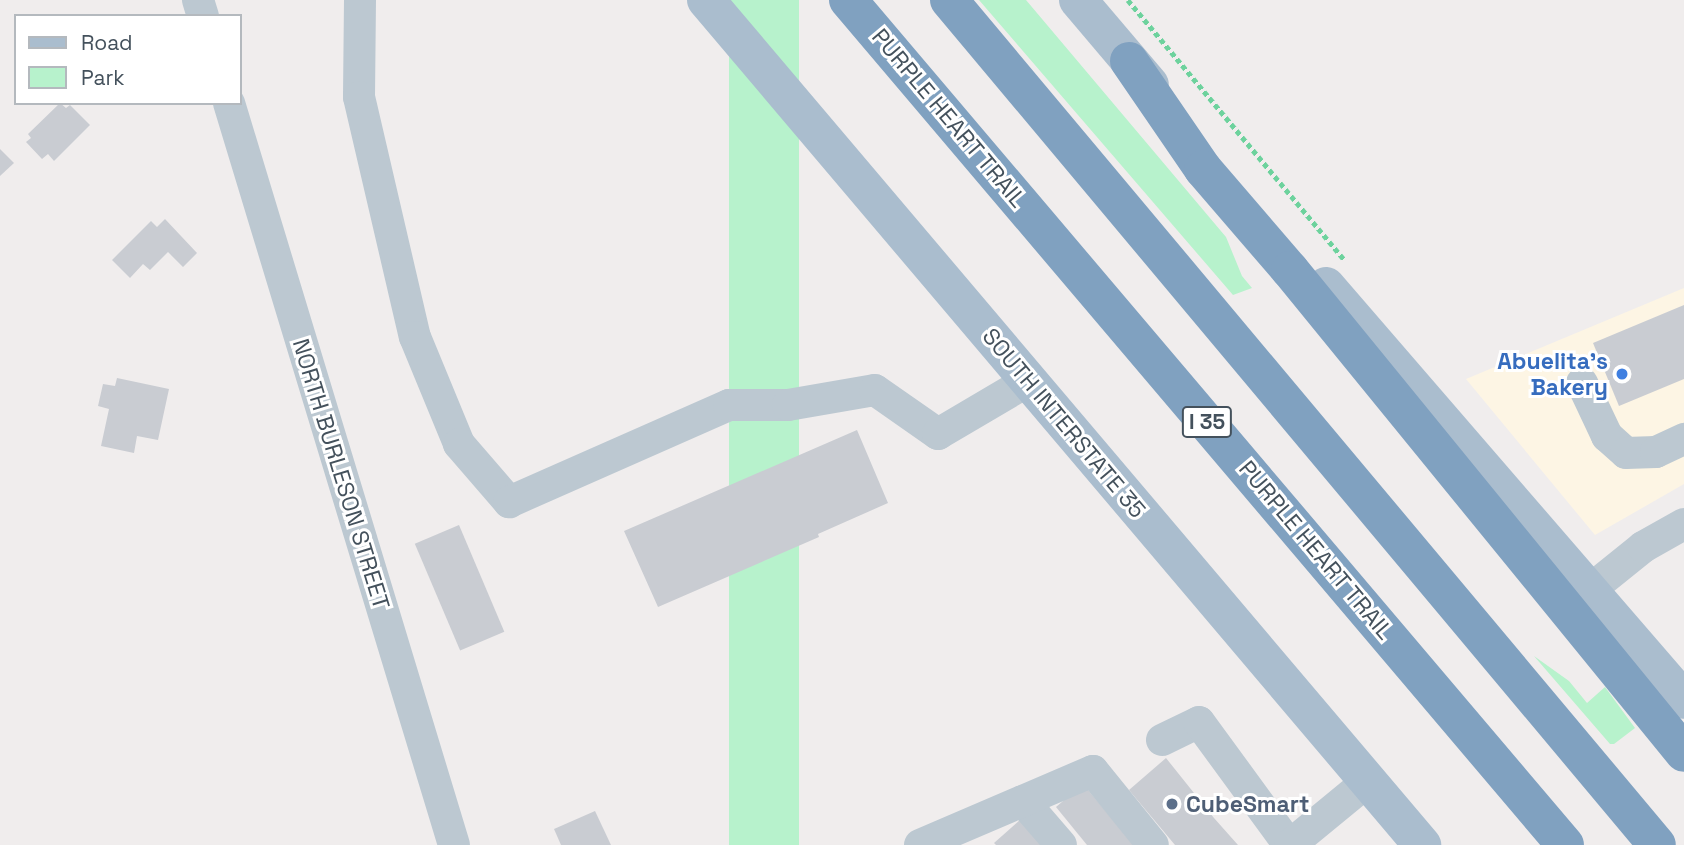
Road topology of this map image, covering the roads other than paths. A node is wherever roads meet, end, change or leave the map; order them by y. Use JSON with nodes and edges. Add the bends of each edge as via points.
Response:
{"nodes":[{"id":1,"x":360,"y":0,"type":"edge"},
{"id":2,"x":706,"y":0,"type":"edge"},
{"id":3,"x":848,"y":0,"type":"edge"},
{"id":4,"x":949,"y":0,"type":"edge"},
{"id":5,"x":1077,"y":0,"type":"edge"},
{"id":6,"x":1129,"y":61,"type":"junction"},
{"id":7,"x":230,"y":105,"type":"edge"},
{"id":8,"x":1028,"y":381,"type":"junction"},
{"id":9,"x":1582,"y":383,"type":"dead end"},
{"id":10,"x":1684,"y":439,"type":"edge"},
{"id":11,"x":1684,"y":524,"type":"edge"},
{"id":12,"x":1591,"y":589,"type":"junction"},
{"id":13,"x":1684,"y":700,"type":"edge"},
{"id":14,"x":1162,"y":740,"type":"dead end"},
{"id":15,"x":1684,"y":753,"type":"edge"},
{"id":16,"x":1367,"y":781,"type":"junction"},
{"id":17,"x":1023,"y":801,"type":"junction"},
{"id":18,"x":959,"y":838,"type":"edge"},
{"id":19,"x":454,"y":845,"type":"edge"},
{"id":20,"x":920,"y":845,"type":"edge"},
{"id":21,"x":1061,"y":845,"type":"edge"},
{"id":22,"x":1153,"y":845,"type":"edge"},
{"id":23,"x":1289,"y":845,"type":"edge"},
{"id":24,"x":1422,"y":845,"type":"edge"},
{"id":25,"x":1565,"y":845,"type":"edge"},
{"id":26,"x":1657,"y":845,"type":"edge"}],
"edges":[{"from":1,"to":8,"type":"street","via":[[359,97],[415,337],[459,444],[509,502],[729,405],[788,405],[875,390],[938,434]]},
{"from":2,"to":8,"type":"main road","name":"SOUTH INTERSTATE 35"},
{"from":3,"to":25,"type":"highway","name":"PURPLE HEART TRAIL","number":"I 35"},
{"from":4,"to":26,"type":"highway"},
{"from":5,"to":6,"type":"main road"},
{"from":6,"to":12,"type":"main road"},
{"from":6,"to":15,"type":"highway","via":[[1203,169]]},
{"from":7,"to":19,"type":"street","name":"NORTH BURLESON STREET"},
{"from":8,"to":16,"type":"main road","name":"SOUTH INTERSTATE 35"},
{"from":9,"to":10,"type":"street","via":[[1607,436],[1626,453],[1656,452]]},
{"from":11,"to":12,"type":"street","via":[[1643,547]]},
{"from":12,"to":13,"type":"main road"},
{"from":14,"to":23,"type":"street","via":[[1199,722]]},
{"from":16,"to":23,"type":"street"},
{"from":16,"to":24,"type":"main road","name":"SOUTH INTERSTATE 35"},
{"from":17,"to":18,"type":"street"},
{"from":17,"to":21,"type":"street"},
{"from":17,"to":22,"type":"street","via":[[1093,771]]},
{"from":18,"to":20,"type":"street"}]}
